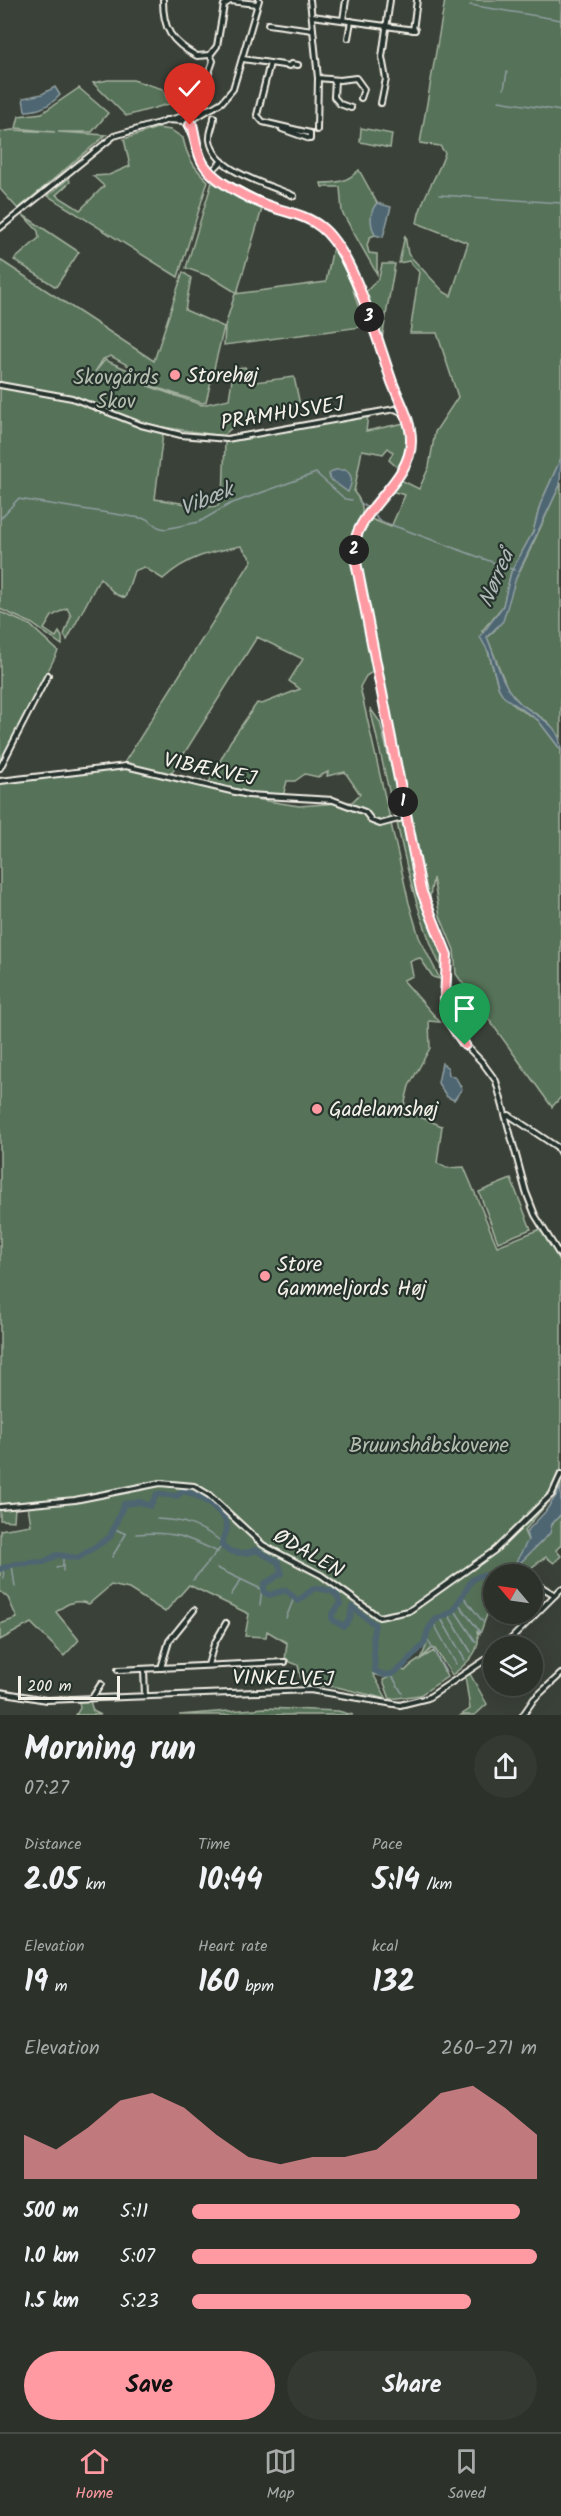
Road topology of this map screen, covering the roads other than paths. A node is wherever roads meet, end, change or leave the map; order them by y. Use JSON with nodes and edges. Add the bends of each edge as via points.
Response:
{"nodes":[{"id":1,"x":163,"y":0,"type":"edge"},
{"id":2,"x":310,"y":0,"type":"edge"},
{"id":3,"x":346,"y":0,"type":"edge"},
{"id":4,"x":390,"y":0,"type":"edge"},
{"id":5,"x":417,"y":0,"type":"edge"},
{"id":6,"x":258,"y":2,"type":"edge"},
{"id":7,"x":312,"y":16,"type":"junction"},
{"id":8,"x":343,"y":20,"type":"junction"},
{"id":9,"x":351,"y":21,"type":"junction"},
{"id":10,"x":268,"y":24,"type":"dead end"},
{"id":11,"x":386,"y":26,"type":"junction"},
{"id":12,"x":313,"y":30,"type":"junction"},
{"id":13,"x":348,"y":38,"type":"dead end"},
{"id":14,"x":210,"y":55,"type":"junction"},
{"id":15,"x":243,"y":59,"type":"junction"},
{"id":16,"x":270,"y":63,"type":"junction"},
{"id":17,"x":298,"y":65,"type":"dead end"},
{"id":18,"x":318,"y":78,"type":"junction"},
{"id":19,"x":335,"y":80,"type":"junction"},
{"id":20,"x":206,"y":81,"type":"dead end"},
{"id":21,"x":361,"y":98,"type":"dead end"},
{"id":22,"x":381,"y":103,"type":"dead end"},
{"id":23,"x":351,"y":108,"type":"dead end"},
{"id":24,"x":194,"y":116,"type":"junction"},
{"id":25,"x":214,"y":117,"type":"dead end"},
{"id":26,"x":184,"y":119,"type":"junction"},
{"id":27,"x":190,"y":125,"type":"junction"},
{"id":28,"x":282,"y":129,"type":"junction"},
{"id":29,"x":317,"y":130,"type":"dead end"},
{"id":30,"x":222,"y":161,"type":"junction"},
{"id":31,"x":210,"y":173,"type":"junction"},
{"id":32,"x":294,"y":196,"type":"dead end"},
{"id":33,"x":0,"y":228,"type":"edge"},
{"id":34,"x":0,"y":385,"type":"edge"},
{"id":35,"x":399,"y":401,"type":"junction"},
{"id":36,"x":395,"y":409,"type":"junction"},
{"id":37,"x":405,"y":414,"type":"junction"},
{"id":38,"x":48,"y":675,"type":"dead end"},
{"id":39,"x":0,"y":768,"type":"edge"},
{"id":40,"x":0,"y":781,"type":"edge"},
{"id":41,"x":406,"y":817,"type":"junction"},
{"id":42,"x":506,"y":1116,"type":"junction"},
{"id":43,"x":561,"y":1154,"type":"edge"},
{"id":44,"x":561,"y":1257,"type":"edge"},
{"id":45,"x":561,"y":1474,"type":"edge"},
{"id":46,"x":0,"y":1507,"type":"edge"},
{"id":47,"x":543,"y":1588,"type":"edge"},
{"id":48,"x":561,"y":1589,"type":"edge"},
{"id":49,"x":555,"y":1595,"type":"junction"},
{"id":50,"x":194,"y":1610,"type":"dead end"},
{"id":51,"x":226,"y":1623,"type":"dead end"},
{"id":52,"x":514,"y":1636,"type":"edge"},
{"id":53,"x":483,"y":1661,"type":"edge"},
{"id":54,"x":285,"y":1662,"type":"dead end"},
{"id":55,"x":208,"y":1665,"type":"junction"},
{"id":56,"x":161,"y":1668,"type":"junction"},
{"id":57,"x":144,"y":1669,"type":"junction"},
{"id":58,"x":118,"y":1670,"type":"dead end"},
{"id":59,"x":561,"y":1674,"type":"edge"},
{"id":60,"x":101,"y":1684,"type":"dead end"},
{"id":61,"x":0,"y":1692,"type":"edge"},
{"id":62,"x":145,"y":1696,"type":"junction"},
{"id":63,"x":92,"y":1699,"type":"junction"},
{"id":64,"x":523,"y":1715,"type":"edge"}],
"edges":[{"from":1,"to":14,"type":"street","via":[[165,25],[172,36],[197,56]]},
{"from":2,"to":7,"type":"street"},
{"from":3,"to":8,"type":"street"},
{"from":4,"to":11,"type":"street"},
{"from":5,"to":11,"type":"street","via":[[414,30]]},
{"from":6,"to":14,"type":"street","via":[[230,1],[224,5],[217,46]]},
{"from":6,"to":15,"type":"street"},
{"from":7,"to":8,"type":"street"},
{"from":7,"to":12,"type":"street"},
{"from":8,"to":9,"type":"street"},
{"from":9,"to":11,"type":"street"},
{"from":9,"to":13,"type":"street"},
{"from":10,"to":12,"type":"street"},
{"from":11,"to":22,"type":"street","via":[[382,57],[386,80]]},
{"from":12,"to":18,"type":"street"},
{"from":14,"to":20,"type":"street","via":[[213,61]]},
{"from":15,"to":16,"type":"street"},
{"from":15,"to":24,"type":"street","via":[[231,93]]},
{"from":16,"to":17,"type":"street"},
{"from":16,"to":28,"type":"street","via":[[257,115],[263,122]]},
{"from":18,"to":19,"type":"street"},
{"from":18,"to":29,"type":"street"},
{"from":19,"to":21,"type":"street","via":[[351,76],[360,80],[364,89]]},
{"from":19,"to":23,"type":"street","via":[[334,98]]},
{"from":24,"to":26,"type":"street","via":[[188,113]]},
{"from":24,"to":27,"type":"street"},
{"from":25,"to":30,"type":"street","via":[[210,137]]},
{"from":26,"to":27,"type":"street"},
{"from":26,"to":33,"type":"street","via":[[121,132],[104,141]]},
{"from":27,"to":31,"type":"street","via":[[200,159]]},
{"from":28,"to":28,"type":"street","via":[[290,132],[310,140],[310,133]]},
{"from":30,"to":31,"type":"street"},
{"from":30,"to":32,"type":"street","via":[[243,176]]},
{"from":31,"to":35,"type":"street","via":[[271,207],[312,220],[329,233],[348,265]]},
{"from":34,"to":36,"type":"street","name":"PRAMHUSVEJ","via":[[72,398],[141,425],[203,438],[226,439]]},
{"from":35,"to":36,"type":"street"},
{"from":35,"to":37,"type":"street"},
{"from":36,"to":37,"type":"street"},
{"from":37,"to":41,"type":"street","via":[[411,442],[409,455],[359,530],[354,545]]},
{"from":38,"to":39,"type":"street"},
{"from":40,"to":41,"type":"street","name":"VIBÆKVEJ","via":[[126,766],[248,795],[333,800],[365,812],[380,824]]},
{"from":41,"to":42,"type":"street","via":[[421,890],[447,955],[447,1018],[456,1035],[496,1081]]},
{"from":42,"to":43,"type":"street","via":[[549,1142]]},
{"from":42,"to":44,"type":"street","via":[[525,1192]]},
{"from":45,"to":46,"type":"street","name":"ØDALEN","via":[[552,1494],[495,1550],[409,1611],[379,1617],[321,1575],[262,1545],[209,1495],[194,1486],[160,1483],[75,1500]]},
{"from":47,"to":49,"type":"street"},
{"from":48,"to":49,"type":"street"},
{"from":49,"to":52,"type":"street"},
{"from":50,"to":56,"type":"street","via":[[169,1641]]},
{"from":51,"to":55,"type":"street"},
{"from":53,"to":62,"type":"street","name":"VINKELVEJ","via":[[428,1698],[408,1705],[310,1690]]},
{"from":54,"to":55,"type":"street"},
{"from":55,"to":56,"type":"street"},
{"from":56,"to":57,"type":"street"},
{"from":57,"to":58,"type":"street"},
{"from":57,"to":62,"type":"street"},
{"from":59,"to":64,"type":"street"},
{"from":60,"to":63,"type":"street"},
{"from":61,"to":63,"type":"street","name":"VINKELVEJ","via":[[46,1700]]},
{"from":62,"to":63,"type":"street","name":"VINKELVEJ"}]}
